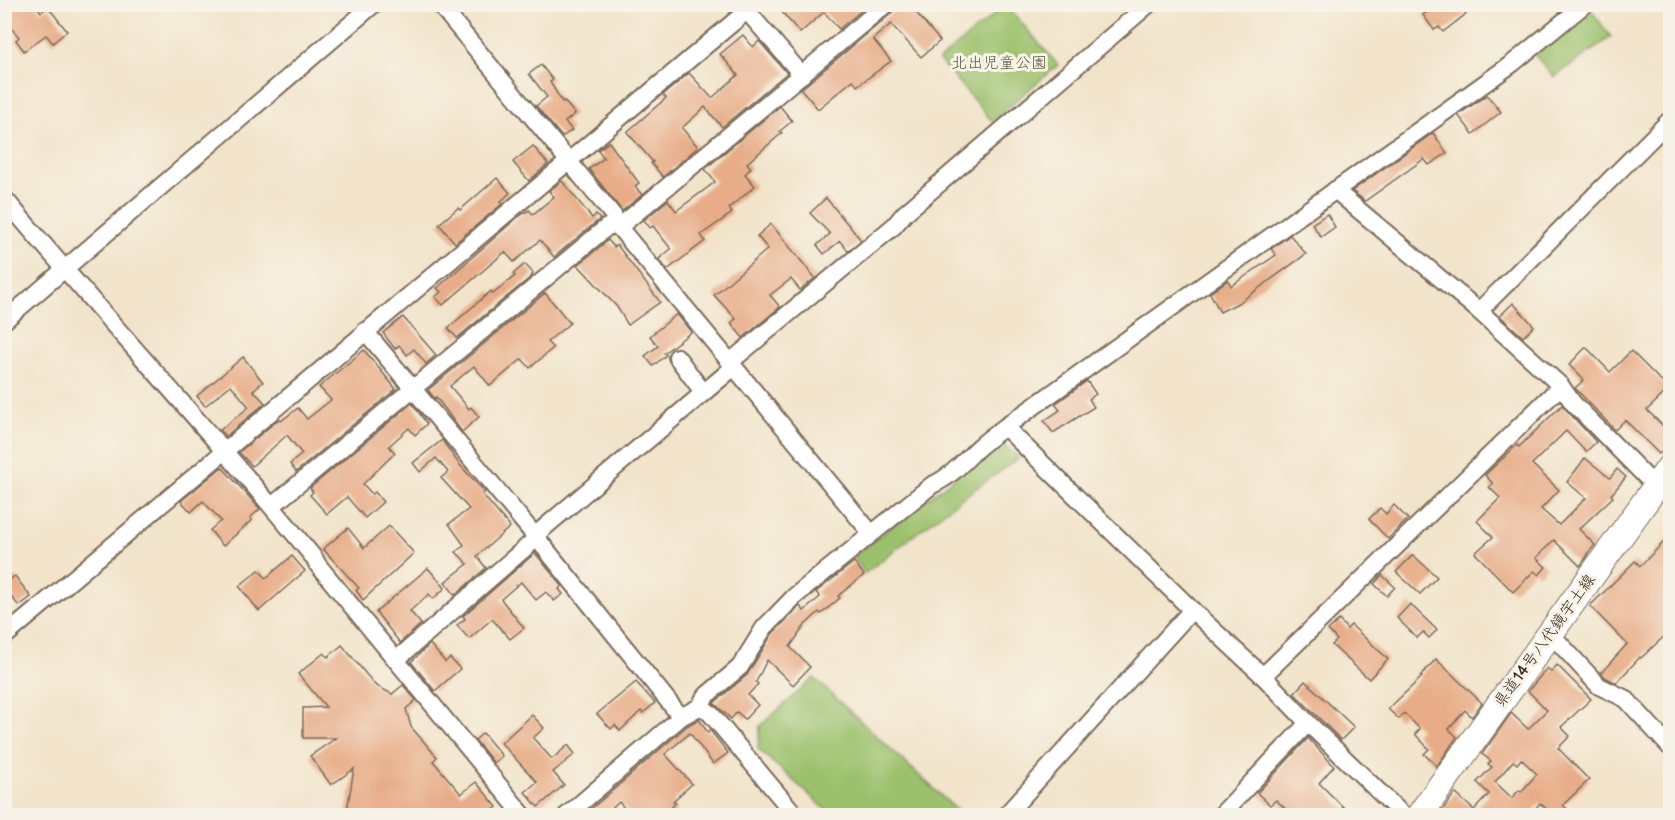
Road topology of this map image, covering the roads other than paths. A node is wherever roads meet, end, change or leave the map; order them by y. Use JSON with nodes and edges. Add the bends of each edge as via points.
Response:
{"nodes":[{"id":1,"x":374,"y":4,"type":"edge"},
{"id":2,"x":439,"y":4,"type":"edge"},
{"id":3,"x":886,"y":4,"type":"edge"},
{"id":4,"x":1149,"y":4,"type":"edge"},
{"id":5,"x":1585,"y":4,"type":"edge"},
{"id":6,"x":751,"y":8,"type":"edge"},
{"id":7,"x":802,"y":75,"type":"junction"},
{"id":8,"x":1671,"y":120,"type":"edge"},
{"id":9,"x":569,"y":162,"type":"junction"},
{"id":10,"x":1335,"y":190,"type":"junction"},
{"id":11,"x":4,"y":198,"type":"edge"},
{"id":12,"x":617,"y":225,"type":"junction"},
{"id":13,"x":64,"y":271,"type":"junction"},
{"id":14,"x":1479,"y":311,"type":"junction"},
{"id":15,"x":4,"y":321,"type":"edge"},
{"id":16,"x":366,"y":331,"type":"junction"},
{"id":17,"x":677,"y":357,"type":"dead end"},
{"id":18,"x":732,"y":365,"type":"junction"},
{"id":19,"x":1561,"y":386,"type":"junction"},
{"id":20,"x":411,"y":388,"type":"junction"},
{"id":21,"x":703,"y":392,"type":"junction"},
{"id":22,"x":1005,"y":427,"type":"junction"},
{"id":23,"x":225,"y":452,"type":"junction"},
{"id":24,"x":1663,"y":477,"type":"edge"},
{"id":25,"x":272,"y":506,"type":"junction"},
{"id":26,"x":871,"y":533,"type":"junction"},
{"id":27,"x":536,"y":537,"type":"junction"},
{"id":28,"x":1192,"y":610,"type":"junction"},
{"id":29,"x":1551,"y":634,"type":"junction"},
{"id":30,"x":4,"y":637,"type":"edge"},
{"id":31,"x":396,"y":660,"type":"junction"},
{"id":32,"x":1263,"y":676,"type":"junction"},
{"id":33,"x":701,"y":706,"type":"junction"},
{"id":34,"x":681,"y":717,"type":"junction"},
{"id":35,"x":1308,"y":723,"type":"junction"},
{"id":36,"x":1671,"y":747,"type":"edge"},
{"id":37,"x":524,"y":816,"type":"edge"},
{"id":38,"x":566,"y":816,"type":"edge"},
{"id":39,"x":795,"y":816,"type":"edge"},
{"id":40,"x":1005,"y":816,"type":"edge"},
{"id":41,"x":1221,"y":816,"type":"edge"},
{"id":42,"x":1404,"y":816,"type":"edge"},
{"id":43,"x":1419,"y":816,"type":"edge"}],
"edges":[{"from":1,"to":13,"type":"street"},
{"from":2,"to":9,"type":"street"},
{"from":3,"to":7,"type":"street"},
{"from":4,"to":18,"type":"street"},
{"from":5,"to":10,"type":"street","via":[[1513,63]]},
{"from":6,"to":7,"type":"street"},
{"from":6,"to":9,"type":"street"},
{"from":7,"to":12,"type":"street","via":[[624,224]]},
{"from":8,"to":14,"type":"street"},
{"from":9,"to":12,"type":"street"},
{"from":9,"to":16,"type":"street"},
{"from":10,"to":14,"type":"street"},
{"from":10,"to":22,"type":"street"},
{"from":11,"to":13,"type":"street"},
{"from":12,"to":18,"type":"street"},
{"from":12,"to":20,"type":"street","via":[[607,228]]},
{"from":13,"to":15,"type":"street"},
{"from":13,"to":23,"type":"street"},
{"from":14,"to":19,"type":"street"},
{"from":16,"to":20,"type":"street"},
{"from":16,"to":23,"type":"street"},
{"from":17,"to":21,"type":"street"},
{"from":18,"to":21,"type":"street"},
{"from":18,"to":26,"type":"street"},
{"from":19,"to":24,"type":"street","via":[[1573,403]]},
{"from":19,"to":32,"type":"street"},
{"from":20,"to":25,"type":"street"},
{"from":20,"to":27,"type":"street"},
{"from":21,"to":27,"type":"street"},
{"from":22,"to":26,"type":"street"},
{"from":22,"to":28,"type":"street"},
{"from":23,"to":25,"type":"street"},
{"from":23,"to":30,"type":"street"},
{"from":24,"to":29,"type":"main road","name":"県道14号八代鏡宇土線"},
{"from":25,"to":31,"type":"street"},
{"from":26,"to":33,"type":"street","via":[[779,611],[740,667],[707,695]]},
{"from":27,"to":31,"type":"street"},
{"from":27,"to":34,"type":"street"},
{"from":28,"to":32,"type":"street"},
{"from":28,"to":40,"type":"street"},
{"from":29,"to":36,"type":"street","via":[[1599,686],[1626,699]]},
{"from":29,"to":43,"type":"main road","name":"県道14号八代鏡宇土線"},
{"from":31,"to":37,"type":"street"},
{"from":32,"to":35,"type":"street"},
{"from":33,"to":34,"type":"street"},
{"from":33,"to":39,"type":"street"},
{"from":34,"to":38,"type":"street"},
{"from":35,"to":41,"type":"street"},
{"from":35,"to":42,"type":"street"}]}
